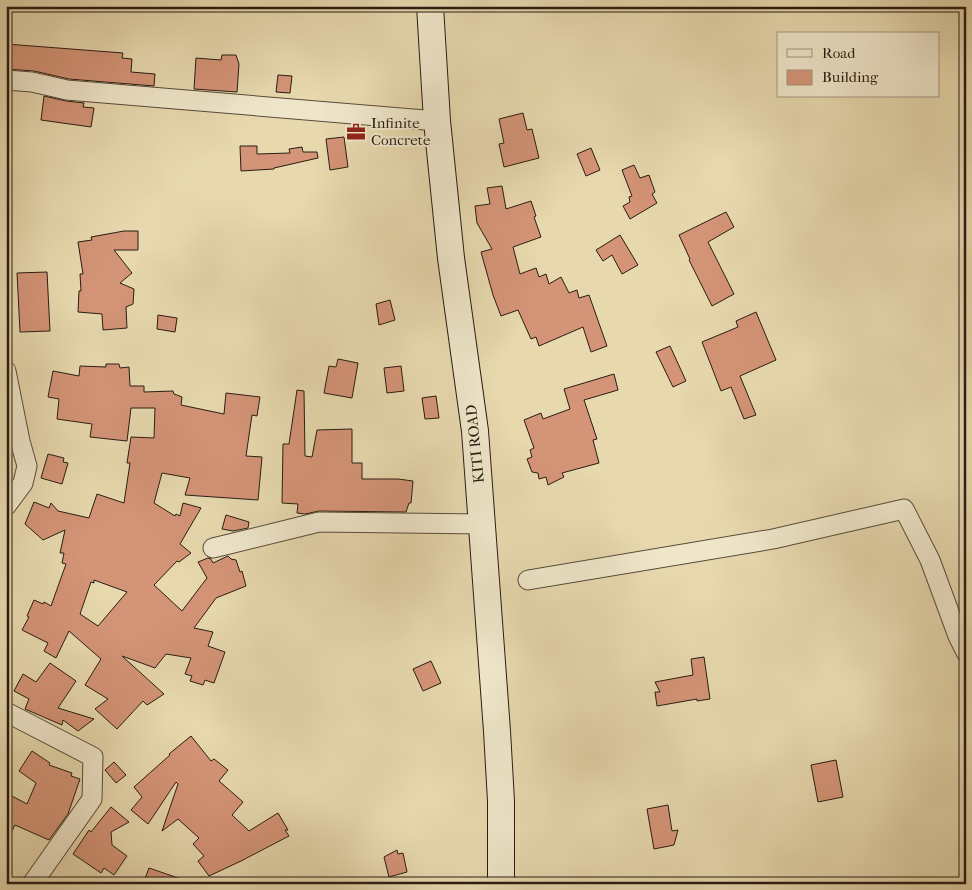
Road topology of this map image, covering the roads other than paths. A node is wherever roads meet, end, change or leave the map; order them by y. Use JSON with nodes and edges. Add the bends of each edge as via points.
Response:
{"nodes":[{"id":1,"x":430,"y":6,"type":"edge"},
{"id":2,"x":6,"y":80,"type":"edge"},
{"id":3,"x":437,"y":121,"type":"junction"},
{"id":4,"x":6,"y":371,"type":"edge"},
{"id":5,"x":6,"y":506,"type":"edge"},
{"id":6,"x":482,"y":524,"type":"junction"},
{"id":7,"x":213,"y":548,"type":"dead end"},
{"id":8,"x":528,"y":580,"type":"dead end"},
{"id":9,"x":966,"y":652,"type":"edge"},
{"id":10,"x":6,"y":712,"type":"edge"},
{"id":11,"x":500,"y":883,"type":"edge"},
{"id":12,"x":32,"y":884,"type":"edge"}],
"edges":[{"from":1,"to":3,"type":"street","name":"KITI ROAD"},
{"from":2,"to":3,"type":"street","via":[[66,90]]},
{"from":3,"to":6,"type":"street","name":"KITI ROAD","via":[[451,258],[475,431]]},
{"from":4,"to":5,"type":"street","via":[[27,466],[23,483]]},
{"from":6,"to":7,"type":"street","via":[[319,522]]},
{"from":6,"to":11,"type":"street","name":"KITI ROAD","via":[[501,801]]},
{"from":8,"to":9,"type":"street","via":[[773,539],[904,509],[930,560]]},
{"from":10,"to":12,"type":"street","via":[[93,756],[92,798]]}]}
